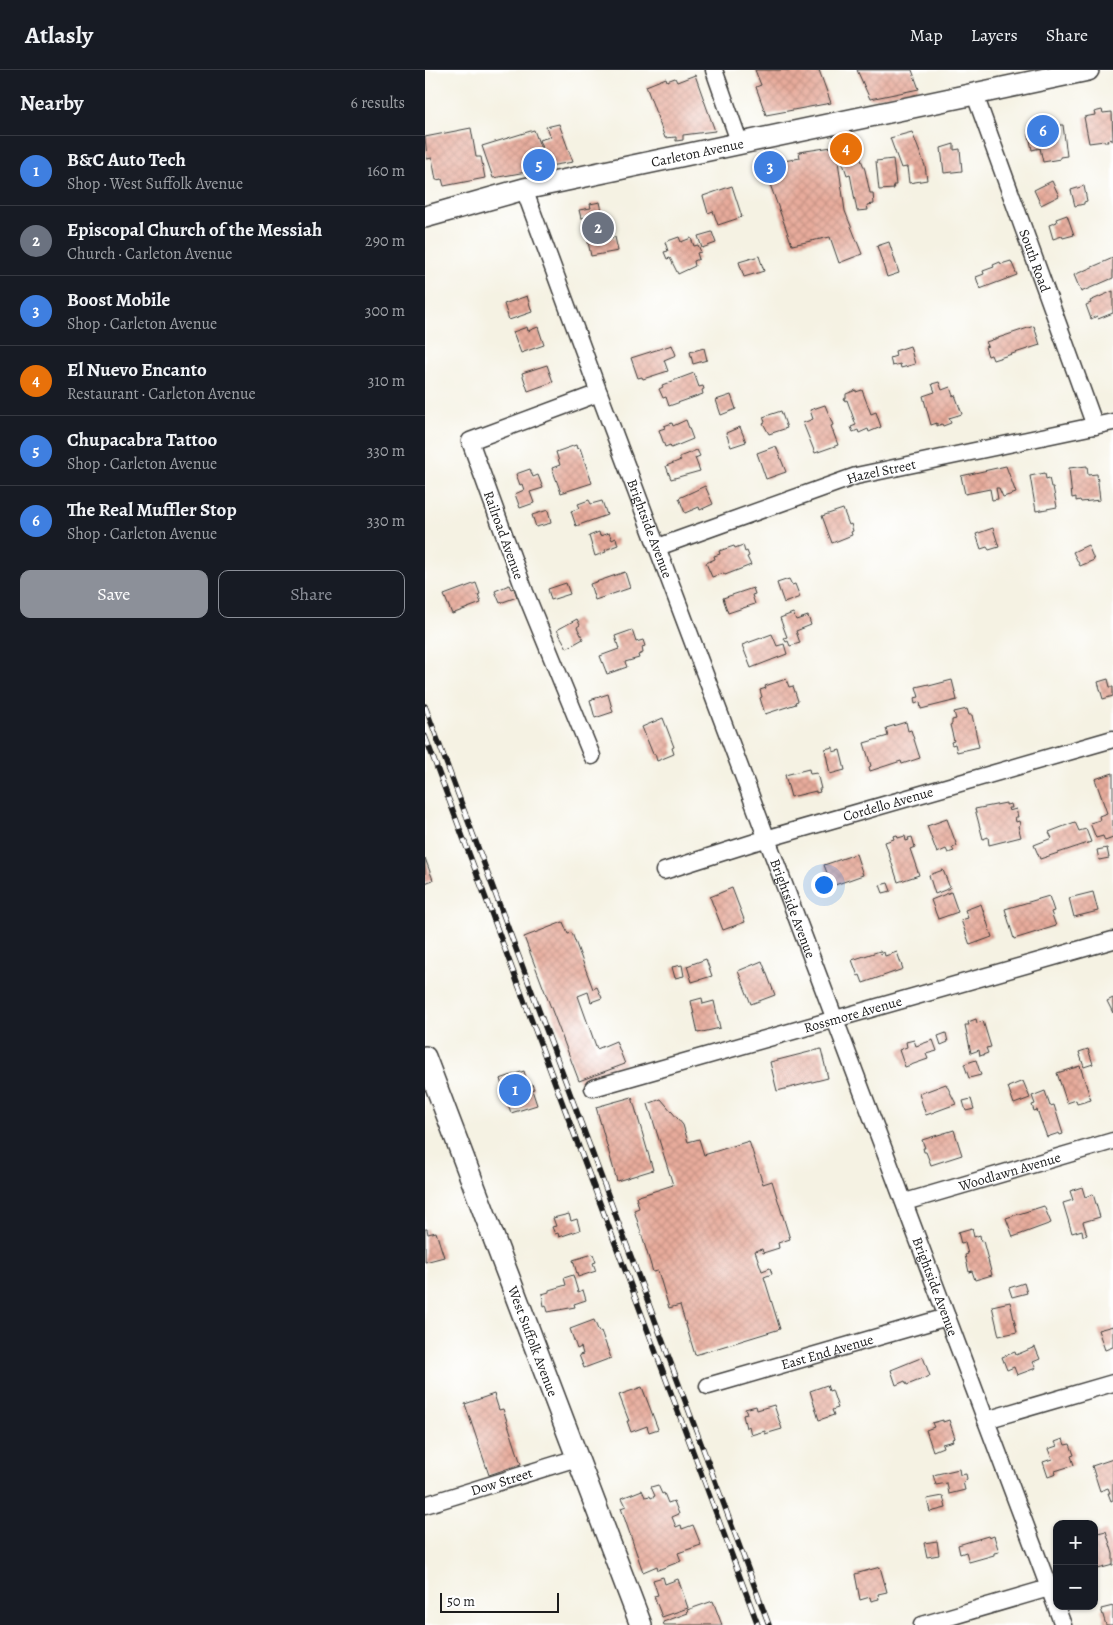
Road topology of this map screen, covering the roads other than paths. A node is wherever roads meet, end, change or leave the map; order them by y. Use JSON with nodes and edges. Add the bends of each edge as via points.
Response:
{"nodes":[{"id":1,"x":714,"y":70,"type":"edge"},
{"id":2,"x":1088,"y":70,"type":"edge"},
{"id":3,"x":1046,"y":74,"type":"edge"},
{"id":4,"x":975,"y":95,"type":"junction"},
{"id":5,"x":740,"y":144,"type":"junction"},
{"id":6,"x":524,"y":189,"type":"junction"},
{"id":7,"x":425,"y":216,"type":"edge"},
{"id":8,"x":599,"y":393,"type":"junction"},
{"id":9,"x":1113,"y":422,"type":"edge"},
{"id":10,"x":1095,"y":426,"type":"junction"},
{"id":11,"x":657,"y":547,"type":"junction"},
{"id":12,"x":1113,"y":739,"type":"edge"},
{"id":13,"x":592,"y":756,"type":"dead end"},
{"id":14,"x":767,"y":838,"type":"junction"},
{"id":15,"x":663,"y":871,"type":"dead end"},
{"id":16,"x":1113,"y":940,"type":"edge"},
{"id":17,"x":835,"y":1020,"type":"junction"},
{"id":18,"x":425,"y":1057,"type":"edge"},
{"id":19,"x":593,"y":1088,"type":"dead end"},
{"id":20,"x":1113,"y":1141,"type":"edge"},
{"id":21,"x":905,"y":1202,"type":"junction"},
{"id":22,"x":947,"y":1317,"type":"junction"},
{"id":23,"x":1113,"y":1383,"type":"edge"},
{"id":24,"x":708,"y":1386,"type":"dead end"},
{"id":25,"x":986,"y":1420,"type":"junction"},
{"id":26,"x":577,"y":1458,"type":"junction"},
{"id":27,"x":425,"y":1504,"type":"edge"},
{"id":28,"x":1049,"y":1588,"type":"junction"},
{"id":29,"x":641,"y":1625,"type":"edge"},
{"id":30,"x":922,"y":1625,"type":"edge"},
{"id":31,"x":1063,"y":1625,"type":"edge"}],
"edges":[{"from":1,"to":5,"type":"street"},
{"from":2,"to":3,"type":"main road","name":"Carleton Avenue"},
{"from":3,"to":4,"type":"main road","name":"Carleton Avenue"},
{"from":4,"to":5,"type":"main road","name":"Carleton Avenue"},
{"from":4,"to":10,"type":"street","name":"South Road"},
{"from":5,"to":6,"type":"main road","name":"Carleton Avenue"},
{"from":6,"to":7,"type":"main road","name":"Carleton Avenue"},
{"from":6,"to":8,"type":"street","name":"Brightside Avenue"},
{"from":8,"to":11,"type":"street","name":"Brightside Avenue"},
{"from":8,"to":13,"type":"street","name":"Railroad Avenue","via":[[470,441],[525,592]]},
{"from":9,"to":10,"type":"street","name":"Hazel Street"},
{"from":10,"to":11,"type":"street","name":"Hazel Street","via":[[857,476]]},
{"from":11,"to":14,"type":"street","name":"Brightside Avenue"},
{"from":12,"to":14,"type":"street","name":"Cordello Avenue"},
{"from":14,"to":15,"type":"street","name":"Cordello Avenue"},
{"from":14,"to":17,"type":"street","name":"Brightside Avenue"},
{"from":16,"to":17,"type":"street","name":"Rossmore Avenue"},
{"from":17,"to":19,"type":"street","name":"Rossmore Avenue"},
{"from":17,"to":21,"type":"street","name":"Brightside Avenue"},
{"from":18,"to":26,"type":"main road","name":"West Suffolk Avenue"},
{"from":20,"to":21,"type":"street","name":"Woodlawn Avenue"},
{"from":21,"to":22,"type":"street","name":"Brightside Avenue"},
{"from":22,"to":24,"type":"street","name":"East End Avenue"},
{"from":22,"to":25,"type":"street","name":"Brightside Avenue"},
{"from":23,"to":25,"type":"street"},
{"from":25,"to":28,"type":"street","name":"Brightside Avenue"},
{"from":26,"to":27,"type":"street","name":"Dow Street"},
{"from":26,"to":29,"type":"main road","name":"West Suffolk Avenue"},
{"from":28,"to":30,"type":"street"},
{"from":28,"to":31,"type":"street","name":"Brightside Avenue"}]}
